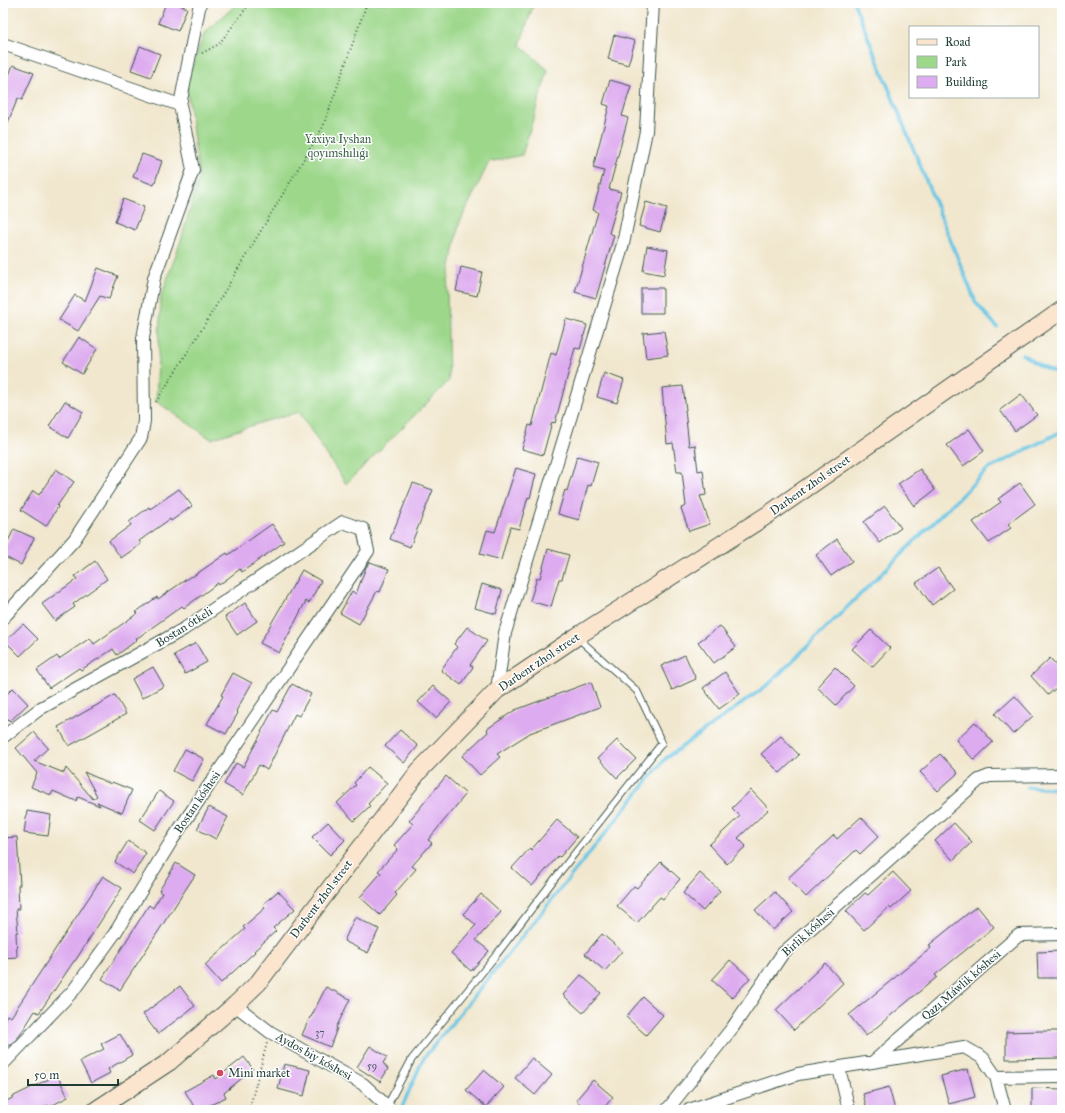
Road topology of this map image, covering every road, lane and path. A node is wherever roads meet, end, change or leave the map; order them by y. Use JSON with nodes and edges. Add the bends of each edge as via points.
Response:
{"nodes":[{"id":1,"x":200,"y":3,"type":"edge"},
{"id":2,"x":253,"y":3,"type":"edge"},
{"id":3,"x":367,"y":3,"type":"edge"},
{"id":4,"x":653,"y":3,"type":"edge"},
{"id":5,"x":3,"y":44,"type":"edge"},
{"id":6,"x":190,"y":60,"type":"junction"},
{"id":7,"x":180,"y":105,"type":"junction"},
{"id":8,"x":1062,"y":310,"type":"edge"},
{"id":9,"x":144,"y":421,"type":"junction"},
{"id":10,"x":363,"y":529,"type":"joint"},
{"id":11,"x":3,"y":618,"type":"edge"},
{"id":12,"x":576,"y":636,"type":"junction"},
{"id":13,"x":497,"y":690,"type":"junction"},
{"id":14,"x":3,"y":737,"type":"edge"},
{"id":15,"x":1062,"y":775,"type":"edge"},
{"id":16,"x":1062,"y":934,"type":"edge"},
{"id":17,"x":235,"y":1005,"type":"junction"},
{"id":18,"x":270,"y":1032,"type":"junction"},
{"id":19,"x":872,"y":1063,"type":"junction"},
{"id":20,"x":3,"y":1064,"type":"edge"},
{"id":21,"x":839,"y":1068,"type":"junction"},
{"id":22,"x":1062,"y":1076,"type":"edge"},
{"id":23,"x":996,"y":1077,"type":"junction"},
{"id":24,"x":389,"y":1108,"type":"edge"},
{"id":25,"x":694,"y":1109,"type":"edge"},
{"id":26,"x":96,"y":1110,"type":"edge"},
{"id":27,"x":249,"y":1110,"type":"edge"},
{"id":28,"x":667,"y":1110,"type":"edge"},
{"id":29,"x":849,"y":1110,"type":"edge"},
{"id":30,"x":1005,"y":1110,"type":"edge"}],
"edges":[{"from":1,"to":6,"type":"street"},
{"from":2,"to":6,"type":"path","via":[[219,44]]},
{"from":3,"to":9,"type":"path","via":[[323,127]]},
{"from":4,"to":13,"type":"street","via":[[646,131],[624,244],[505,633]]},
{"from":5,"to":7,"type":"street"},
{"from":6,"to":7,"type":"street"},
{"from":7,"to":9,"type":"street","via":[[193,170],[154,278],[143,338]]},
{"from":8,"to":12,"type":"main road","name":"Darbent zhol street","via":[[769,514]]},
{"from":9,"to":11,"type":"street","via":[[141,438],[74,540]]},
{"from":10,"to":14,"type":"street","name":"Bostan ótkeli","via":[[343,522],[184,629],[41,708]]},
{"from":10,"to":20,"type":"street","name":"Bostan kóshesi","via":[[368,550],[172,840],[115,933],[73,991]]},
{"from":12,"to":13,"type":"main road","name":"Darbent zhol street"},
{"from":12,"to":24,"type":"lane","via":[[636,691],[662,743],[412,1059]]},
{"from":13,"to":17,"type":"main road","name":"Darbent zhol street","via":[[419,771],[258,983]]},
{"from":15,"to":28,"type":"street","name":"Birlik kóshesi","via":[[989,776],[979,780],[783,953],[732,1027]]},
{"from":16,"to":19,"type":"street","name":"Qazı Máwlik kóshesi","via":[[1019,935]]},
{"from":17,"to":18,"type":"street","name":"Aydos biy kóshesi"},
{"from":17,"to":26,"type":"main road","name":"Darbent zhol street","via":[[169,1062]]},
{"from":18,"to":24,"type":"street","name":"Aydos biy kóshesi","via":[[363,1084]]},
{"from":18,"to":27,"type":"path"},
{"from":19,"to":21,"type":"street"},
{"from":19,"to":23,"type":"street","via":[[964,1047],[983,1058]]},
{"from":21,"to":25,"type":"street","via":[[798,1074]]},
{"from":21,"to":29,"type":"street"},
{"from":22,"to":23,"type":"street"},
{"from":23,"to":30,"type":"street"}]}
